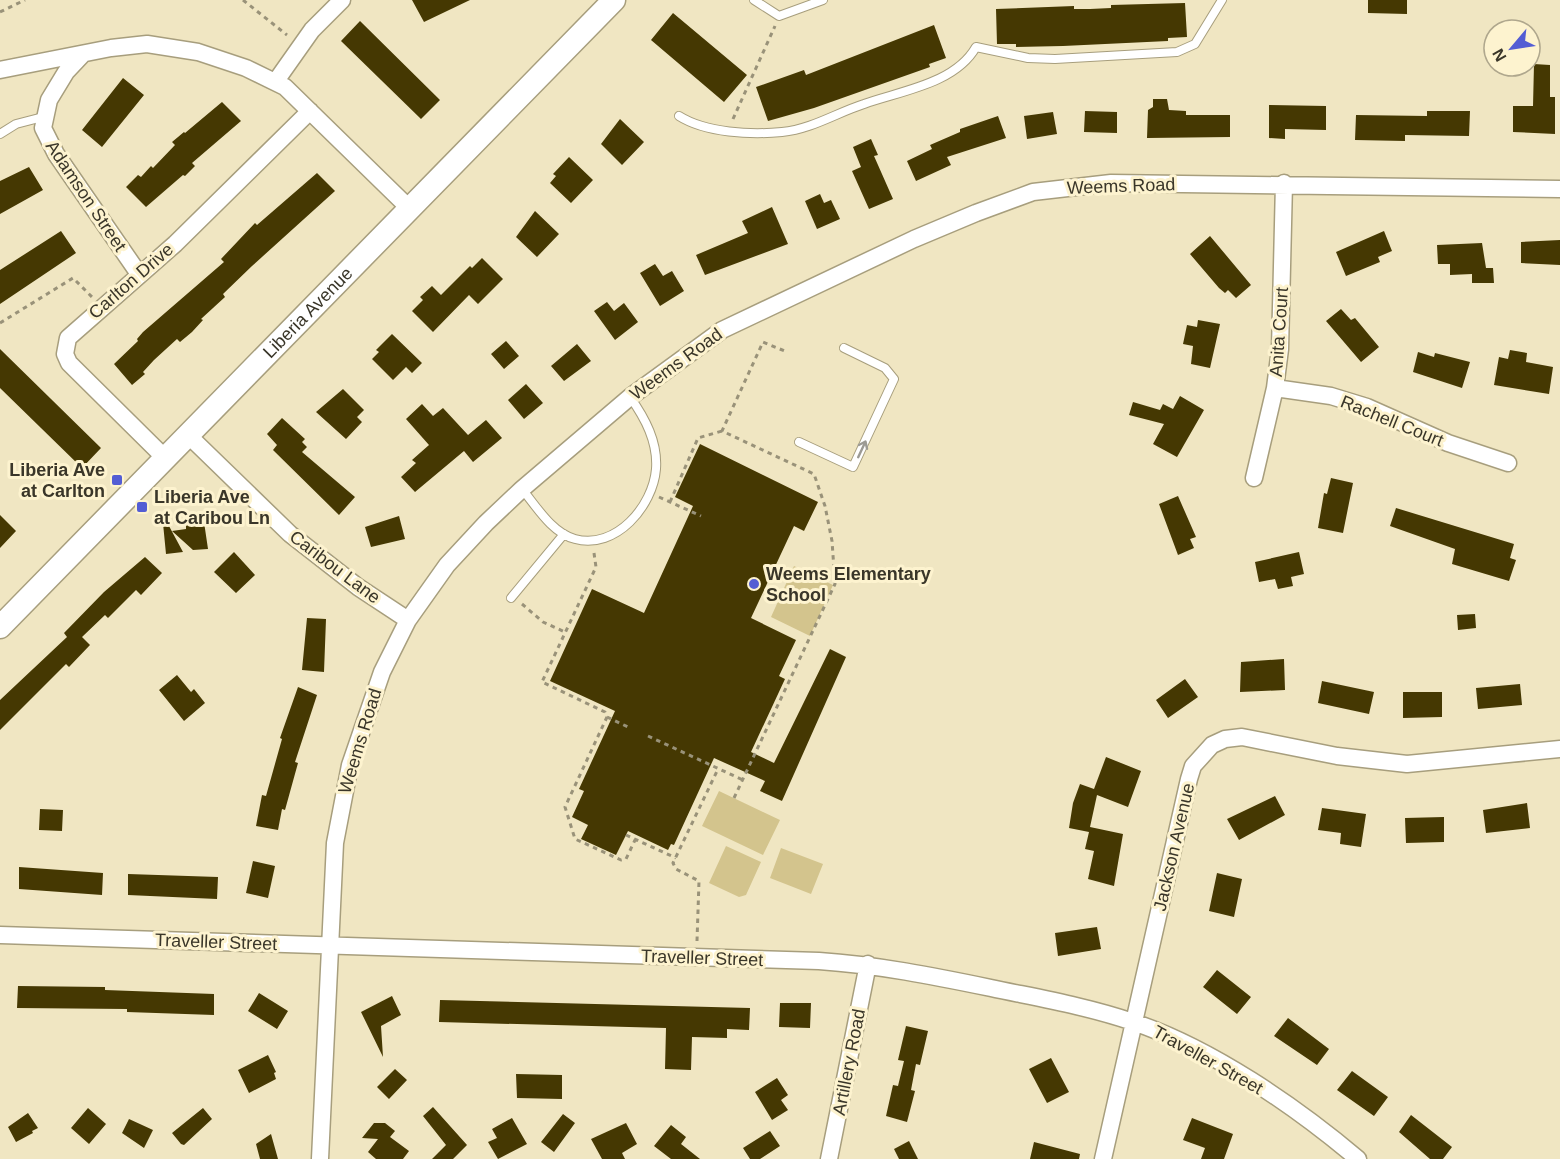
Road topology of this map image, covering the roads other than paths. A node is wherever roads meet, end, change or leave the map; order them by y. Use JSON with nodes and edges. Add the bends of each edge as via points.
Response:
{"nodes":[{"id":1,"x":342,"y":0,"type":"edge"},
{"id":2,"x":614,"y":0,"type":"edge"},
{"id":3,"x":754,"y":0,"type":"edge"},
{"id":4,"x":823,"y":0,"type":"edge"},
{"id":5,"x":1222,"y":0,"type":"edge"},
{"id":6,"x":83,"y":54,"type":"junction"},
{"id":7,"x":0,"y":70,"type":"edge"},
{"id":8,"x":276,"y":81,"type":"junction"},
{"id":9,"x":310,"y":111,"type":"junction"},
{"id":10,"x":680,"y":116,"type":"dead end"},
{"id":11,"x":44,"y":117,"type":"junction"},
{"id":12,"x":0,"y":134,"type":"edge"},
{"id":13,"x":1284,"y":183,"type":"junction"},
{"id":14,"x":1560,"y":189,"type":"edge"},
{"id":15,"x":410,"y":209,"type":"junction"},
{"id":16,"x":140,"y":274,"type":"junction"},
{"id":17,"x":844,"y":348,"type":"dead end"},
{"id":18,"x":1275,"y":388,"type":"junction"},
{"id":19,"x":630,"y":397,"type":"junction"},
{"id":20,"x":188,"y":435,"type":"junction"},
{"id":21,"x":799,"y":442,"type":"dead end"},
{"id":22,"x":165,"y":458,"type":"junction"},
{"id":23,"x":1508,"y":462,"type":"dead end"},
{"id":24,"x":1254,"y":478,"type":"dead end"},
{"id":25,"x":522,"y":489,"type":"junction"},
{"id":26,"x":564,"y":534,"type":"junction"},
{"id":27,"x":512,"y":597,"type":"road end"},
{"id":28,"x":408,"y":620,"type":"junction"},
{"id":29,"x":1,"y":623,"type":"edge"},
{"id":30,"x":1560,"y":749,"type":"edge"},
{"id":31,"x":0,"y":935,"type":"edge"},
{"id":32,"x":330,"y":945,"type":"junction"},
{"id":33,"x":868,"y":964,"type":"junction"},
{"id":34,"x":1134,"y":1022,"type":"junction"},
{"id":35,"x":320,"y":1159,"type":"edge"},
{"id":36,"x":829,"y":1159,"type":"edge"},
{"id":37,"x":1103,"y":1159,"type":"edge"},
{"id":38,"x":1358,"y":1159,"type":"edge"}],
"edges":[{"from":1,"to":8,"type":"street","via":[[301,45]]},
{"from":2,"to":15,"type":"main road","name":"Liberia Avenue"},
{"from":3,"to":4,"type":"lane","via":[[779,16]]},
{"from":5,"to":10,"type":"lane","via":[[1188,49],[1055,59],[976,47],[963,63],[933,80],[804,128],[771,133],[728,129],[698,125]]},
{"from":6,"to":7,"type":"street"},
{"from":6,"to":8,"type":"street","via":[[135,44],[161,45],[198,52]]},
{"from":6,"to":11,"type":"street","name":"Adamson Street","via":[[62,78]]},
{"from":8,"to":9,"type":"street"},
{"from":9,"to":15,"type":"street"},
{"from":9,"to":16,"type":"street","name":"Carlton Drive"},
{"from":11,"to":12,"type":"lane","via":[[16,124]]},
{"from":11,"to":16,"type":"street","name":"Adamson Street","via":[[43,128],[51,146]]},
{"from":13,"to":14,"type":"street","name":"Weems Road"},
{"from":13,"to":18,"type":"street","name":"Anita Court","via":[[1280,349]]},
{"from":13,"to":19,"type":"street","name":"Weems Road","via":[[1111,183],[1033,192],[914,239],[722,330]]},
{"from":15,"to":20,"type":"main road","name":"Liberia Avenue"},
{"from":16,"to":22,"type":"street","name":"Carlton Drive","via":[[68,338],[66,358]]},
{"from":21,"to":17,"type":"lane","one_way":true,"via":[[853,467],[894,379],[885,368]]},
{"from":18,"to":23,"type":"street","name":"Rachell Court","via":[[1331,396],[1367,407],[1448,443]]},
{"from":18,"to":24,"type":"street","name":"Anita Court"},
{"from":19,"to":25,"type":"street","name":"Weems Road"},
{"from":19,"to":26,"type":"lane","via":[[651,432],[656,469],[651,493],[623,528],[592,540]]},
{"from":20,"to":22,"type":"main road","name":"Liberia Avenue"},
{"from":20,"to":28,"type":"street","name":"Caribou Lane","via":[[290,534]]},
{"from":22,"to":29,"type":"main road","name":"Liberia Avenue"},
{"from":25,"to":26,"type":"lane"},
{"from":25,"to":28,"type":"street","name":"Weems Road","via":[[447,565]]},
{"from":26,"to":27,"type":"lane"},
{"from":28,"to":32,"type":"street","name":"Weems Road","via":[[382,672],[350,765],[335,843]]},
{"from":30,"to":34,"type":"street","name":"Jackson Avenue","via":[[1407,764],[1337,756],[1242,737],[1212,745],[1193,766],[1189,779]]},
{"from":31,"to":32,"type":"street","name":"Traveller Street"},
{"from":32,"to":33,"type":"street","name":"Traveller Street"},
{"from":32,"to":35,"type":"street","name":"Weems Road"},
{"from":33,"to":34,"type":"street","name":"Traveller Street","via":[[1089,1008]]},
{"from":33,"to":36,"type":"street","name":"Artillery Road"},
{"from":34,"to":37,"type":"street","name":"Jackson Avenue"},
{"from":34,"to":38,"type":"street","name":"Traveller Street","via":[[1189,1046],[1245,1078],[1299,1113]]}]}
